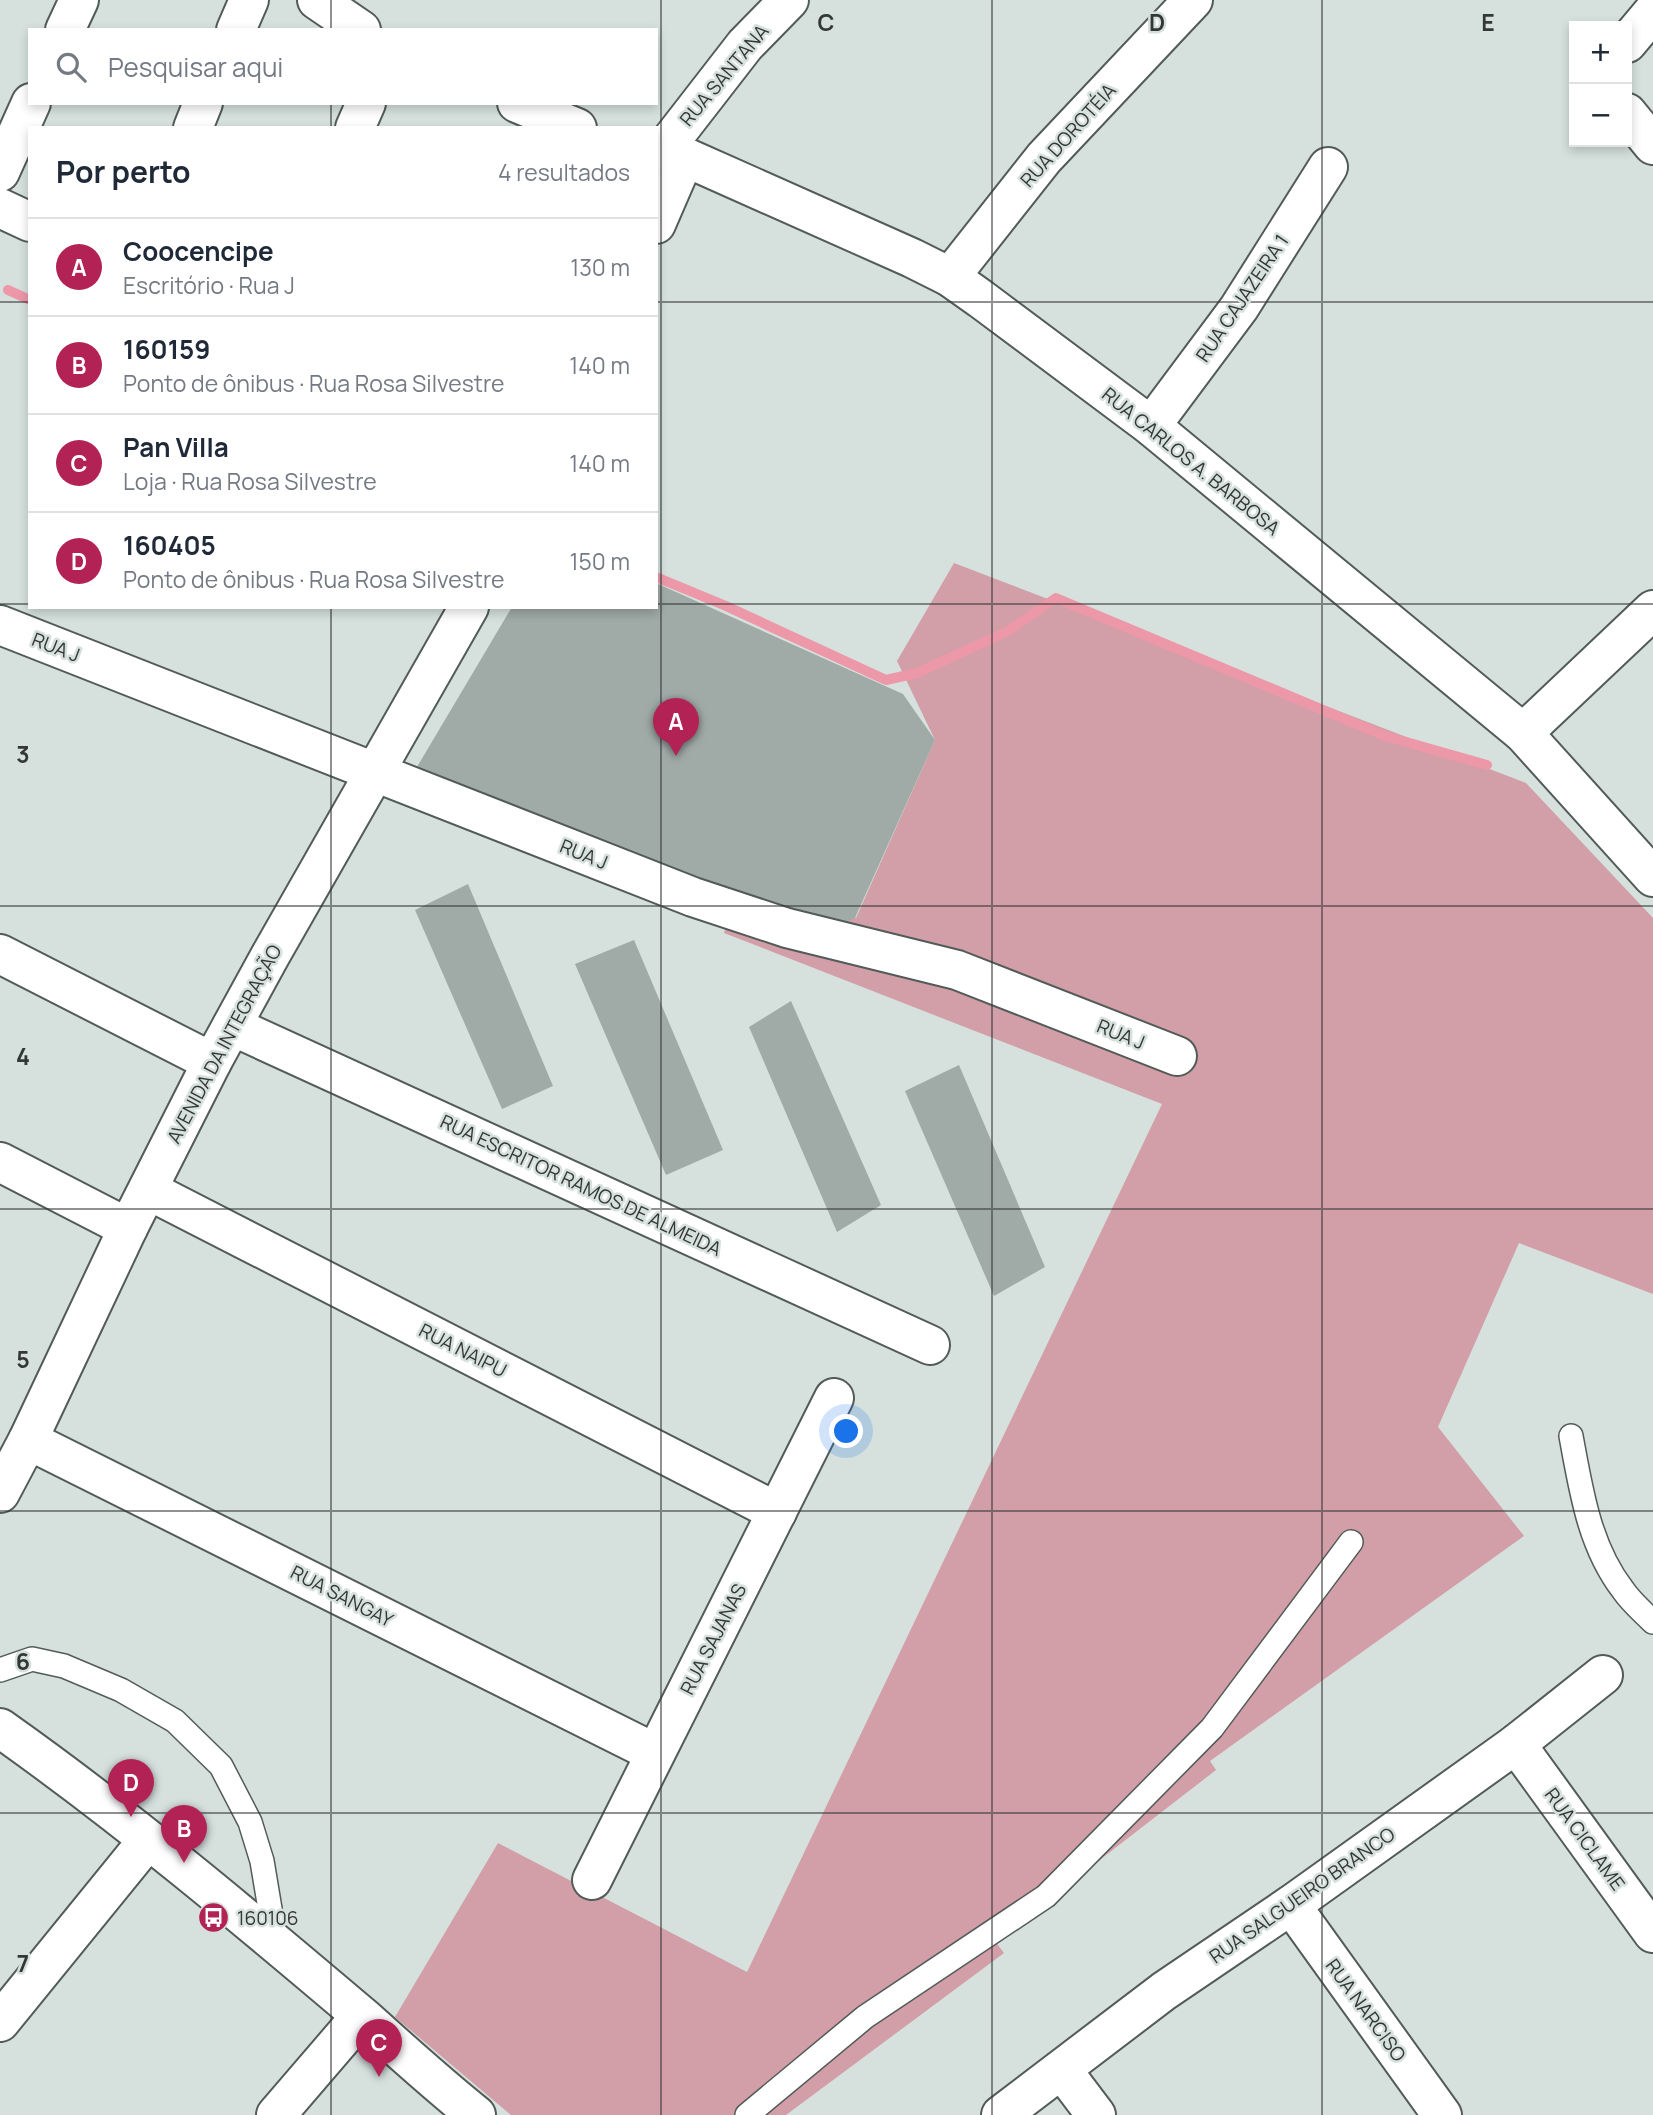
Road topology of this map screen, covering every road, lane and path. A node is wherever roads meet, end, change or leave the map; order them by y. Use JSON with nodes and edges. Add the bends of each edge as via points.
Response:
{"nodes":[{"id":1,"x":79,"y":0,"type":"edge"},
{"id":2,"x":249,"y":0,"type":"edge"},
{"id":3,"x":317,"y":0,"type":"edge"},
{"id":4,"x":789,"y":0,"type":"edge"},
{"id":5,"x":1193,"y":0,"type":"edge"},
{"id":6,"x":1653,"y":12,"type":"edge"},
{"id":7,"x":66,"y":28,"type":"edge"},
{"id":8,"x":237,"y":28,"type":"edge"},
{"id":9,"x":358,"y":28,"type":"edge"},
{"id":10,"x":1632,"y":37,"type":"edge"},
{"id":11,"x":30,"y":105,"type":"edge"},
{"id":12,"x":203,"y":105,"type":"edge"},
{"id":13,"x":365,"y":105,"type":"edge"},
{"id":14,"x":522,"y":113,"type":"edge"},
{"id":15,"x":1632,"y":119,"type":"edge"},
{"id":16,"x":194,"y":126,"type":"edge"},
{"id":17,"x":356,"y":126,"type":"edge"},
{"id":18,"x":570,"y":126,"type":"edge"},
{"id":19,"x":1653,"y":145,"type":"edge"},
{"id":20,"x":668,"y":153,"type":"edge"},
{"id":21,"x":1328,"y":167,"type":"dead end"},
{"id":22,"x":0,"y":172,"type":"edge"},
{"id":23,"x":0,"y":208,"type":"edge"},
{"id":24,"x":658,"y":212,"type":"edge"},
{"id":25,"x":28,"y":221,"type":"edge"},
{"id":26,"x":950,"y":277,"type":"junction"},
{"id":27,"x":1151,"y":426,"type":"junction"},
{"id":28,"x":469,"y":609,"type":"edge"},
{"id":29,"x":1653,"y":610,"type":"edge"},
{"id":30,"x":0,"y":625,"type":"edge"},
{"id":31,"x":1523,"y":733,"type":"junction"},
{"id":32,"x":377,"y":772,"type":"junction"},
{"id":33,"x":1653,"y":877,"type":"edge"},
{"id":34,"x":0,"y":954,"type":"edge"},
{"id":35,"x":232,"y":1026,"type":"junction"},
{"id":36,"x":1177,"y":1056,"type":"dead end"},
{"id":37,"x":212,"y":1062,"type":"junction"},
{"id":38,"x":0,"y":1162,"type":"edge"},
{"id":39,"x":148,"y":1191,"type":"junction"},
{"id":40,"x":128,"y":1228,"type":"junction"},
{"id":41,"x":930,"y":1345,"type":"dead end"},
{"id":42,"x":834,"y":1398,"type":"dead end"},
{"id":43,"x":1571,"y":1436,"type":"dead end"},
{"id":44,"x":28,"y":1440,"type":"junction"},
{"id":45,"x":2,"y":1484,"type":"edge"},
{"id":46,"x":777,"y":1512,"type":"junction"},
{"id":47,"x":1351,"y":1542,"type":"dead end"},
{"id":48,"x":1653,"y":1622,"type":"edge"},
{"id":49,"x":0,"y":1670,"type":"edge"},
{"id":50,"x":1602,"y":1675,"type":"dead end"},
{"id":51,"x":0,"y":1728,"type":"edge"},
{"id":52,"x":1516,"y":1745,"type":"junction"},
{"id":53,"x":655,"y":1753,"type":"junction"},
{"id":54,"x":148,"y":1839,"type":"junction"},
{"id":55,"x":592,"y":1880,"type":"dead end"},
{"id":56,"x":1291,"y":1905,"type":"junction"},
{"id":57,"x":1653,"y":1933,"type":"edge"},
{"id":58,"x":276,"y":1945,"type":"junction"},
{"id":59,"x":361,"y":2016,"type":"junction"},
{"id":60,"x":0,"y":2022,"type":"edge"},
{"id":61,"x":1062,"y":2070,"type":"junction"},
{"id":62,"x":276,"y":2115,"type":"edge"},
{"id":63,"x":476,"y":2115,"type":"edge"},
{"id":64,"x":747,"y":2115,"type":"edge"},
{"id":65,"x":1001,"y":2115,"type":"edge"},
{"id":66,"x":1096,"y":2115,"type":"edge"},
{"id":67,"x":1442,"y":2115,"type":"edge"}],
"edges":[{"from":1,"to":7,"type":"street"},
{"from":2,"to":8,"type":"street"},
{"from":3,"to":9,"type":"street"},
{"from":4,"to":20,"type":"street","name":"RUA SANTANA","via":[[745,45]]},
{"from":5,"to":26,"type":"street","name":"RUA DOROTÉIA","via":[[1044,158]]},
{"from":6,"to":10,"type":"street"},
{"from":11,"to":22,"type":"street"},
{"from":12,"to":16,"type":"street"},
{"from":13,"to":17,"type":"street"},
{"from":14,"to":18,"type":"street"},
{"from":15,"to":19,"type":"street"},
{"from":20,"to":24,"type":"street"},
{"from":20,"to":26,"type":"street","name":"RUA CARLOS A. BARBOSA"},
{"from":21,"to":27,"type":"street","name":"RUA CAJAZEIRA 1","via":[[1239,307]]},
{"from":23,"to":25,"type":"street"},
{"from":26,"to":27,"type":"street","name":"RUA CARLOS A. BARBOSA"},
{"from":27,"to":31,"type":"street","name":"RUA CARLOS A. BARBOSA"},
{"from":28,"to":32,"type":"street","name":"AVENIDA DA INTEGRAÇÃO"},
{"from":29,"to":31,"type":"street"},
{"from":30,"to":32,"type":"street","name":"RUA J"},
{"from":31,"to":33,"type":"street","name":"RUA CARLOS A. BARBOSA"},
{"from":32,"to":35,"type":"street","name":"AVENIDA DA INTEGRAÇÃO"},
{"from":32,"to":36,"type":"street","name":"RUA J","via":[[693,897],[787,928],[957,970]]},
{"from":34,"to":37,"type":"street"},
{"from":35,"to":37,"type":"street","name":"AVENIDA DA INTEGRAÇÃO"},
{"from":35,"to":41,"type":"street","name":"RUA ESCRITOR RAMOS DE ALMEIDA"},
{"from":37,"to":39,"type":"street","name":"AVENIDA DA INTEGRAÇÃO"},
{"from":38,"to":40,"type":"street"},
{"from":39,"to":40,"type":"street","name":"AVENIDA DA INTEGRAÇÃO"},
{"from":39,"to":46,"type":"street","name":"RUA NAIPU"},
{"from":40,"to":44,"type":"street","name":"AVENIDA DA INTEGRAÇÃO"},
{"from":42,"to":46,"type":"street","name":"RUA SAJANAS"},
{"from":43,"to":48,"type":"lane","via":[[1585,1513],[1600,1551],[1623,1590]]},
{"from":44,"to":45,"type":"street","name":"AVENIDA DA INTEGRAÇÃO"},
{"from":44,"to":53,"type":"street","name":"RUA SANGAY"},
{"from":46,"to":53,"type":"street","name":"RUA SAJANAS"},
{"from":47,"to":64,"type":"lane","via":[[1212,1728],[1046,1896],[865,2017]]},
{"from":49,"to":58,"type":"lane","via":[[32,1660],[64,1666],[121,1690],[175,1721],[221,1766],[250,1822],[262,1861]]},
{"from":50,"to":52,"type":"street","name":"RUA SALGUEIRO BRANCO"},
{"from":51,"to":54,"type":"street"},
{"from":52,"to":56,"type":"street","name":"RUA SALGUEIRO BRANCO"},
{"from":52,"to":57,"type":"street","name":"RUA CICLAME"},
{"from":53,"to":55,"type":"street","name":"RUA SAJANAS"},
{"from":54,"to":58,"type":"street"},
{"from":54,"to":60,"type":"street"},
{"from":56,"to":61,"type":"street","name":"RUA SALGUEIRO BRANCO","via":[[1164,1990]]},
{"from":56,"to":67,"type":"street","name":"RUA NARCISO"},
{"from":58,"to":59,"type":"street"},
{"from":59,"to":62,"type":"street"},
{"from":59,"to":63,"type":"street"},
{"from":61,"to":65,"type":"street","name":"RUA SALGUEIRO BRANCO"},
{"from":61,"to":66,"type":"street"}]}
